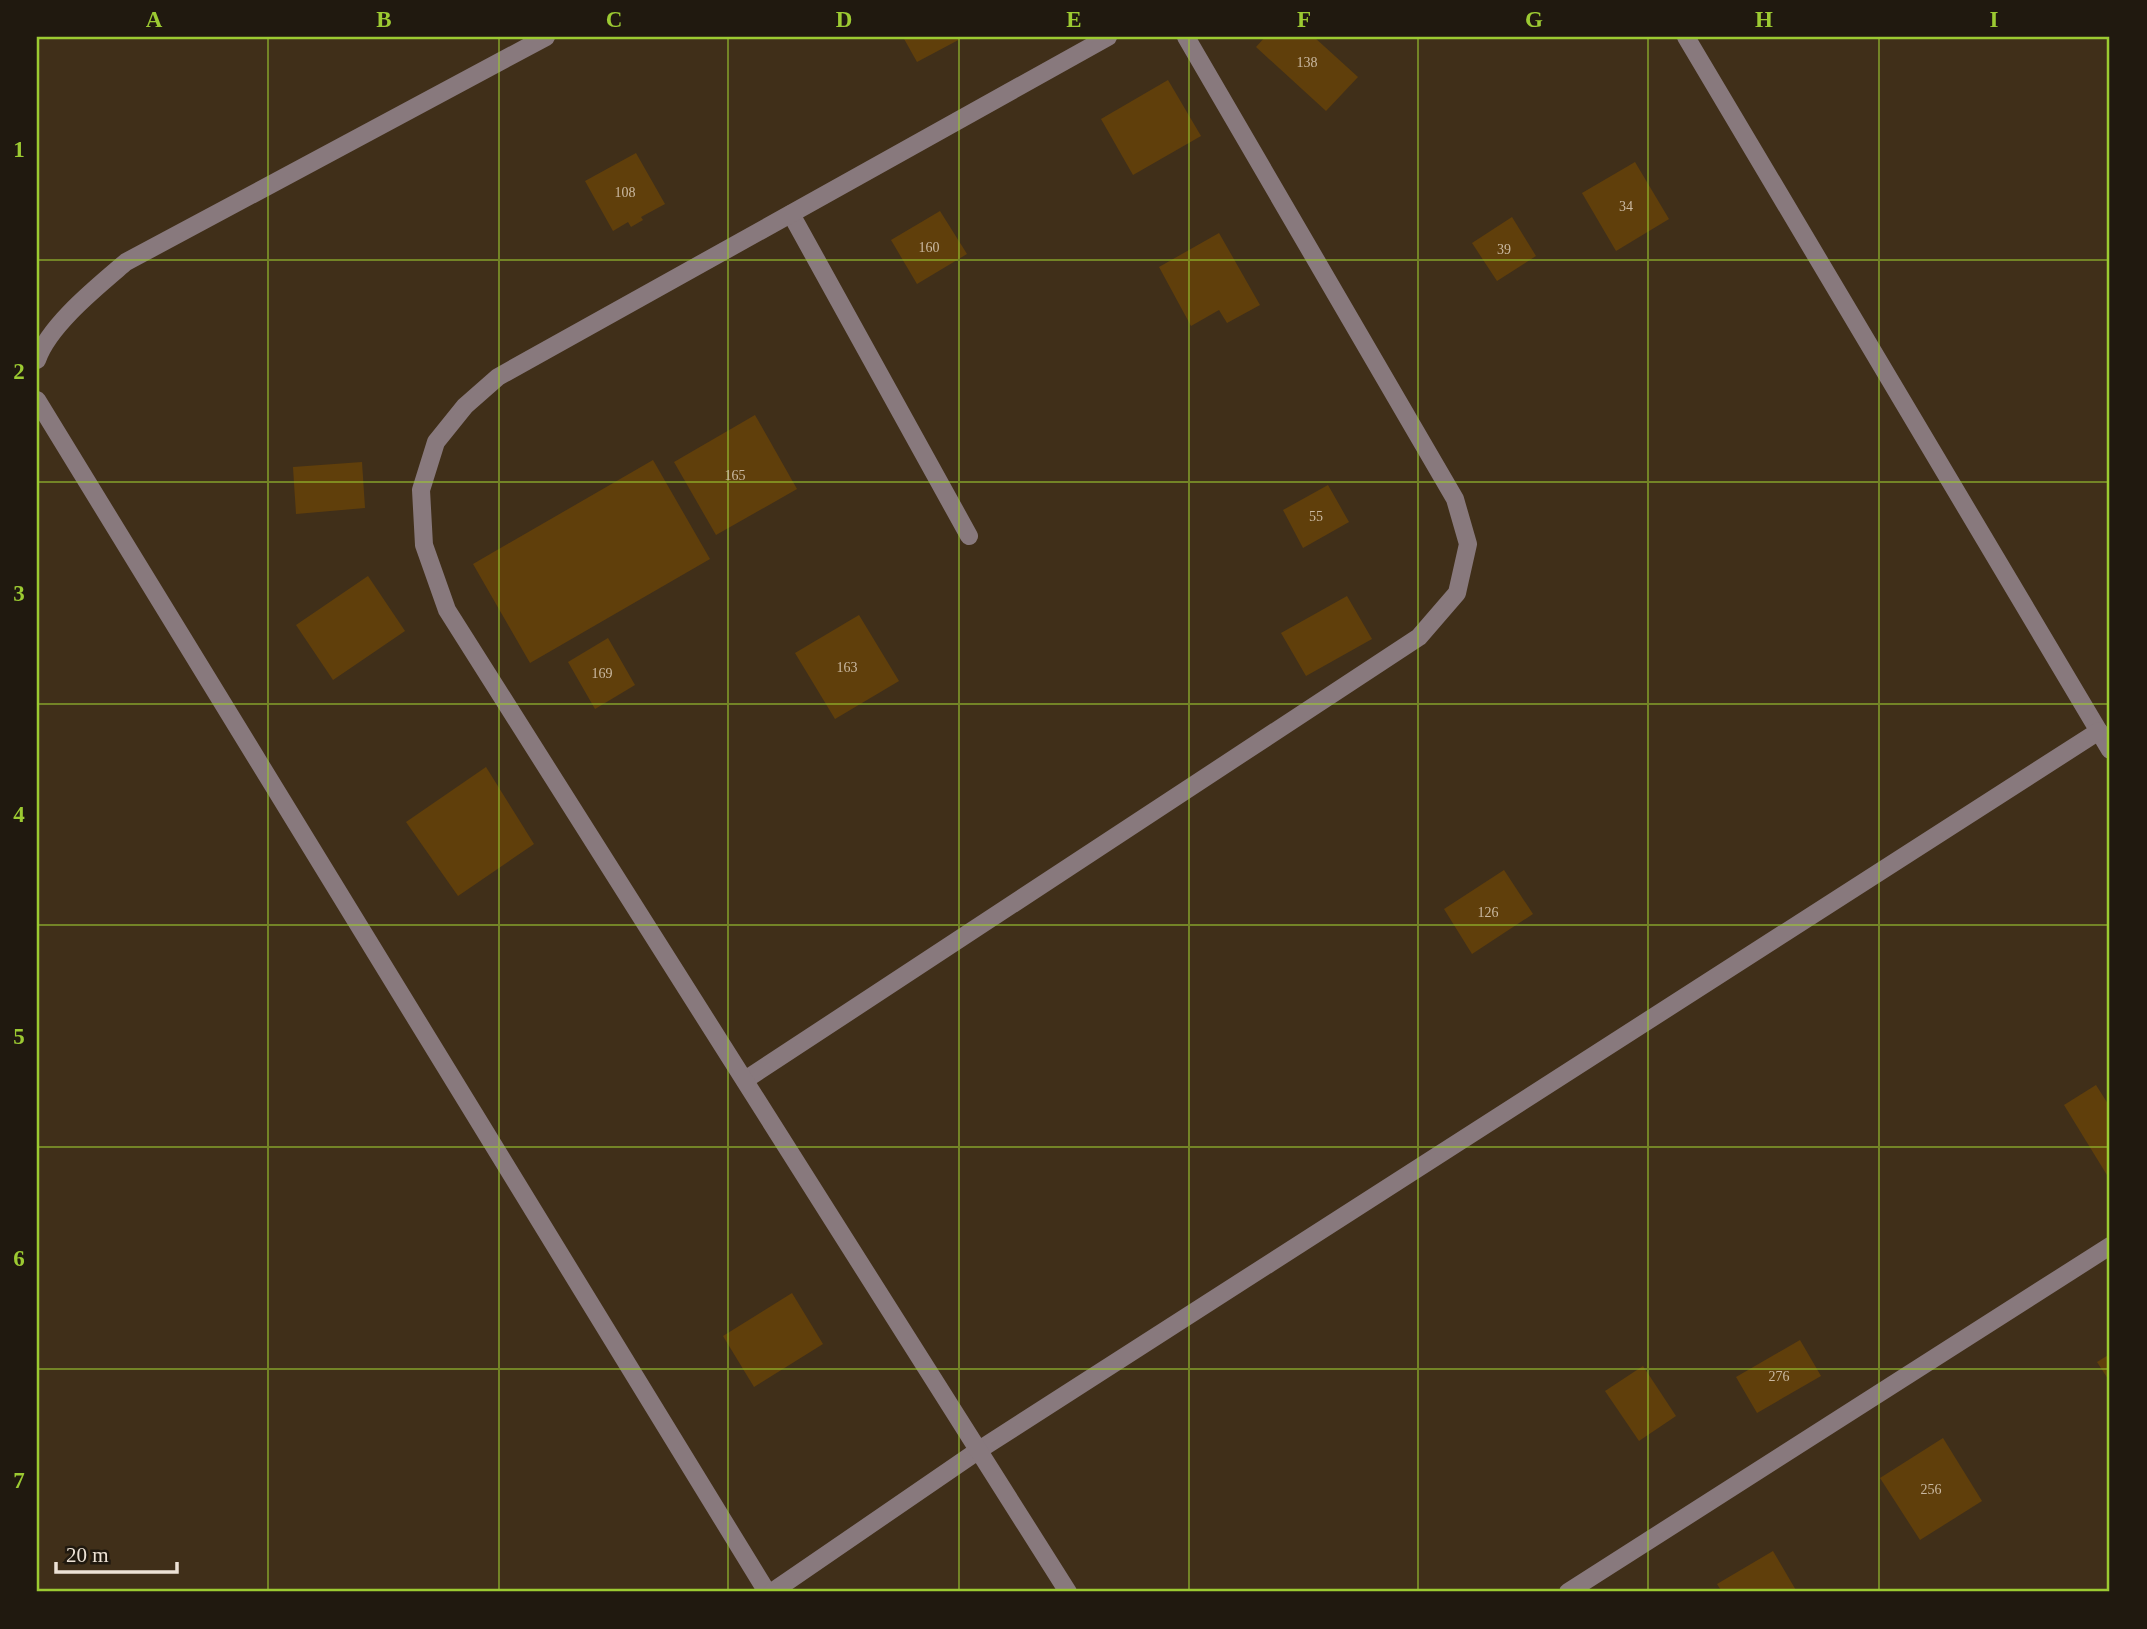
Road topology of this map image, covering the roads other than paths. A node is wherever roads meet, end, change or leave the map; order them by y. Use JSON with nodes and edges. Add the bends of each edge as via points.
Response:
{"nodes":[{"id":1,"x":546,"y":37,"type":"edge"},
{"id":2,"x":1108,"y":37,"type":"edge"},
{"id":3,"x":1186,"y":37,"type":"edge"},
{"id":4,"x":1685,"y":37,"type":"edge"},
{"id":5,"x":791,"y":214,"type":"junction"},
{"id":6,"x":37,"y":359,"type":"edge"},
{"id":7,"x":37,"y":400,"type":"edge"},
{"id":8,"x":969,"y":536,"type":"dead end"},
{"id":9,"x":2099,"y":731,"type":"junction"},
{"id":10,"x":2110,"y":750,"type":"edge"},
{"id":11,"x":745,"y":1080,"type":"junction"},
{"id":12,"x":2110,"y":1246,"type":"edge"},
{"id":13,"x":979,"y":1450,"type":"junction"},
{"id":14,"x":769,"y":1592,"type":"edge"},
{"id":15,"x":1068,"y":1592,"type":"edge"},
{"id":16,"x":1568,"y":1592,"type":"edge"}],
"edges":[{"from":1,"to":6,"type":"street","via":[[126,262],[76,306]]},
{"from":2,"to":5,"type":"street"},
{"from":3,"to":11,"type":"street","via":[[1455,499],[1468,544],[1457,593],[1419,637]]},
{"from":4,"to":9,"type":"street"},
{"from":5,"to":8,"type":"street"},
{"from":5,"to":11,"type":"street","via":[[498,377],[465,406],[436,442],[421,490],[424,545],[447,610]]},
{"from":7,"to":14,"type":"street"},
{"from":9,"to":10,"type":"street"},
{"from":9,"to":13,"type":"street"},
{"from":11,"to":13,"type":"street"},
{"from":12,"to":16,"type":"street"},
{"from":13,"to":14,"type":"street"},
{"from":13,"to":15,"type":"street"}]}
